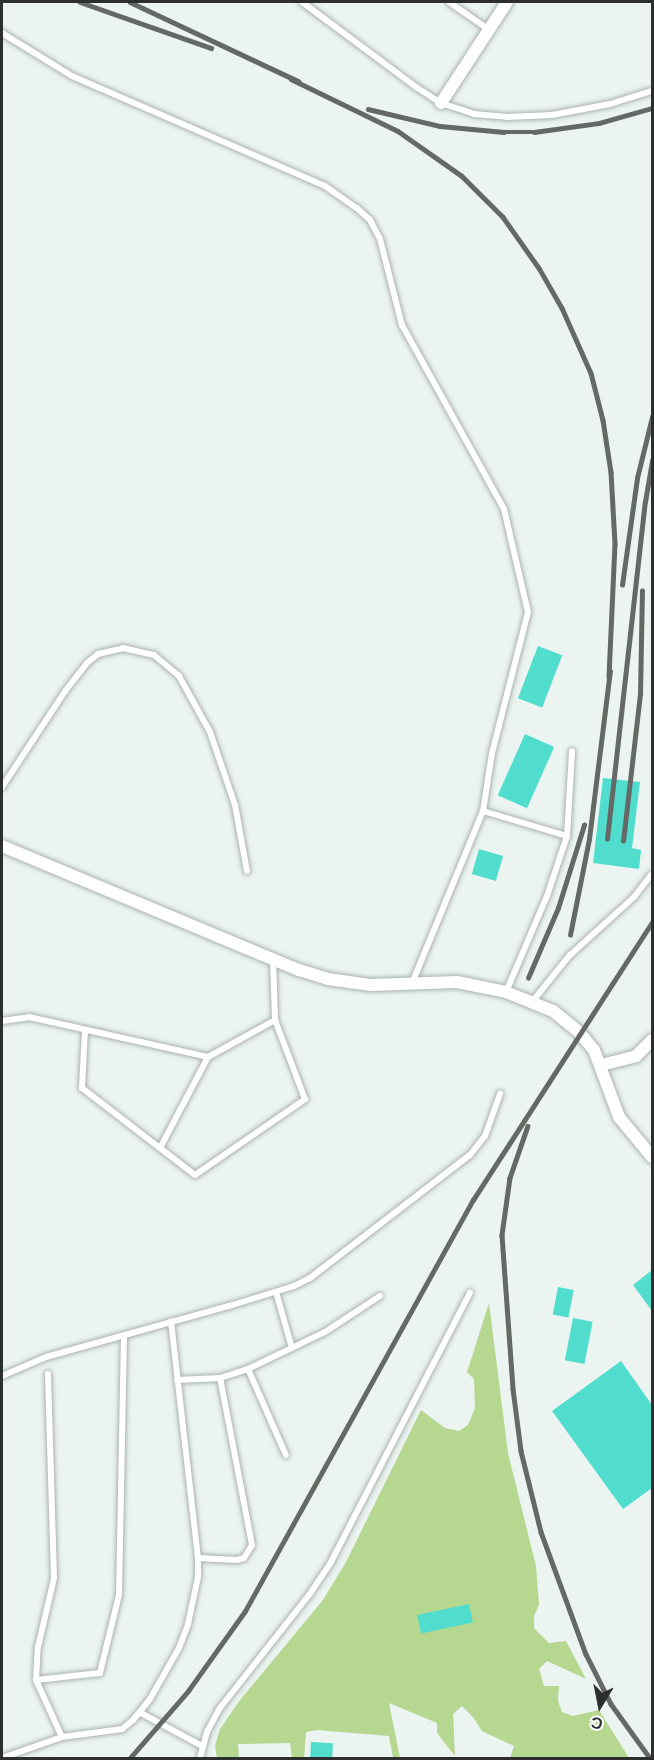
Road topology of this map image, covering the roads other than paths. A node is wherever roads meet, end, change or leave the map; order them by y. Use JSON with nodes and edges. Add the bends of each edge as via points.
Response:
{"nodes":[{"id":1,"x":302,"y":2,"type":"edge"},
{"id":2,"x":449,"y":2,"type":"edge"},
{"id":3,"x":507,"y":2,"type":"edge"},
{"id":4,"x":488,"y":29,"type":"junction"},
{"id":5,"x":2,"y":33,"type":"edge"},
{"id":6,"x":652,"y":90,"type":"edge"},
{"id":7,"x":441,"y":103,"type":"junction"},
{"id":8,"x":572,"y":752,"type":"dead end"},
{"id":9,"x":2,"y":787,"type":"edge"},
{"id":10,"x":483,"y":811,"type":"junction"},
{"id":11,"x":567,"y":836,"type":"junction"},
{"id":12,"x":2,"y":846,"type":"edge"},
{"id":13,"x":247,"y":871,"type":"dead end"},
{"id":14,"x":652,"y":874,"type":"edge"},
{"id":15,"x":273,"y":960,"type":"junction"},
{"id":16,"x":412,"y":984,"type":"junction"},
{"id":17,"x":506,"y":992,"type":"junction"},
{"id":18,"x":532,"y":1002,"type":"junction"},
{"id":19,"x":274,"y":1020,"type":"junction"},
{"id":20,"x":2,"y":1021,"type":"edge"},
{"id":21,"x":85,"y":1030,"type":"junction"},
{"id":22,"x":652,"y":1040,"type":"edge"},
{"id":23,"x":208,"y":1057,"type":"junction"},
{"id":24,"x":601,"y":1065,"type":"junction"},
{"id":25,"x":500,"y":1094,"type":"dead end"},
{"id":26,"x":160,"y":1148,"type":"junction"},
{"id":27,"x":652,"y":1157,"type":"edge"},
{"id":28,"x":276,"y":1292,"type":"junction"},
{"id":29,"x":470,"y":1293,"type":"dead end"},
{"id":30,"x":380,"y":1296,"type":"dead end"},
{"id":31,"x":171,"y":1322,"type":"junction"},
{"id":32,"x":124,"y":1337,"type":"junction"},
{"id":33,"x":292,"y":1348,"type":"junction"},
{"id":34,"x":248,"y":1370,"type":"junction"},
{"id":35,"x":48,"y":1374,"type":"dead end"},
{"id":36,"x":2,"y":1376,"type":"edge"},
{"id":37,"x":220,"y":1378,"type":"junction"},
{"id":38,"x":177,"y":1380,"type":"junction"},
{"id":39,"x":286,"y":1455,"type":"dead end"},
{"id":40,"x":198,"y":1558,"type":"junction"},
{"id":41,"x":36,"y":1680,"type":"junction"},
{"id":42,"x":141,"y":1713,"type":"junction"},
{"id":43,"x":62,"y":1737,"type":"junction"},
{"id":44,"x":202,"y":1746,"type":"junction"},
{"id":45,"x":2,"y":1758,"type":"edge"},
{"id":46,"x":200,"y":1758,"type":"edge"}],
"edges":[{"from":1,"to":7,"type":"lane"},
{"from":2,"to":4,"type":"lane"},
{"from":3,"to":4,"type":"street"},
{"from":4,"to":7,"type":"street"},
{"from":5,"to":10,"type":"lane","via":[[72,76],[325,186],[370,220],[380,239],[402,325],[504,509],[528,612],[492,753]]},
{"from":6,"to":7,"type":"lane","via":[[580,111],[516,117],[474,114]]},
{"from":8,"to":11,"type":"lane"},
{"from":9,"to":13,"type":"lane","via":[[87,663],[98,654],[123,648],[154,655],[178,676],[210,732],[232,794]]},
{"from":10,"to":11,"type":"lane"},
{"from":10,"to":16,"type":"lane"},
{"from":11,"to":17,"type":"lane","via":[[547,896]]},
{"from":12,"to":15,"type":"street"},
{"from":14,"to":18,"type":"lane","via":[[634,897],[569,956]]},
{"from":15,"to":16,"type":"street","via":[[328,979],[370,985]]},
{"from":15,"to":19,"type":"lane"},
{"from":16,"to":17,"type":"street","via":[[457,982]]},
{"from":17,"to":18,"type":"street"},
{"from":18,"to":24,"type":"street","via":[[569,1023],[594,1050]]},
{"from":19,"to":23,"type":"lane"},
{"from":19,"to":26,"type":"lane","via":[[305,1099],[195,1175]]},
{"from":20,"to":21,"type":"lane","via":[[28,1017]]},
{"from":21,"to":23,"type":"lane"},
{"from":21,"to":26,"type":"lane","via":[[82,1088]]},
{"from":22,"to":24,"type":"street","via":[[636,1056]]},
{"from":23,"to":26,"type":"lane"},
{"from":24,"to":27,"type":"street","via":[[604,1083],[619,1117]]},
{"from":25,"to":28,"type":"lane","via":[[485,1136],[470,1155],[326,1267]]},
{"from":28,"to":31,"type":"lane"},
{"from":28,"to":33,"type":"lane"},
{"from":29,"to":44,"type":"lane","via":[[331,1562],[220,1708]]},
{"from":30,"to":33,"type":"lane","via":[[325,1332]]},
{"from":31,"to":32,"type":"lane"},
{"from":31,"to":38,"type":"lane"},
{"from":32,"to":36,"type":"lane","via":[[46,1357]]},
{"from":32,"to":41,"type":"lane","via":[[119,1595],[100,1673]]},
{"from":33,"to":34,"type":"lane"},
{"from":34,"to":37,"type":"lane"},
{"from":34,"to":39,"type":"lane"},
{"from":35,"to":41,"type":"lane","via":[[54,1578],[38,1647]]},
{"from":37,"to":38,"type":"lane"},
{"from":37,"to":40,"type":"lane","via":[[252,1545],[244,1558],[237,1560]]},
{"from":38,"to":40,"type":"lane"},
{"from":40,"to":42,"type":"lane","via":[[188,1624],[163,1679]]},
{"from":41,"to":43,"type":"lane"},
{"from":42,"to":43,"type":"lane","via":[[122,1729]]},
{"from":42,"to":44,"type":"lane"},
{"from":43,"to":45,"type":"lane"},
{"from":44,"to":46,"type":"lane"}]}
